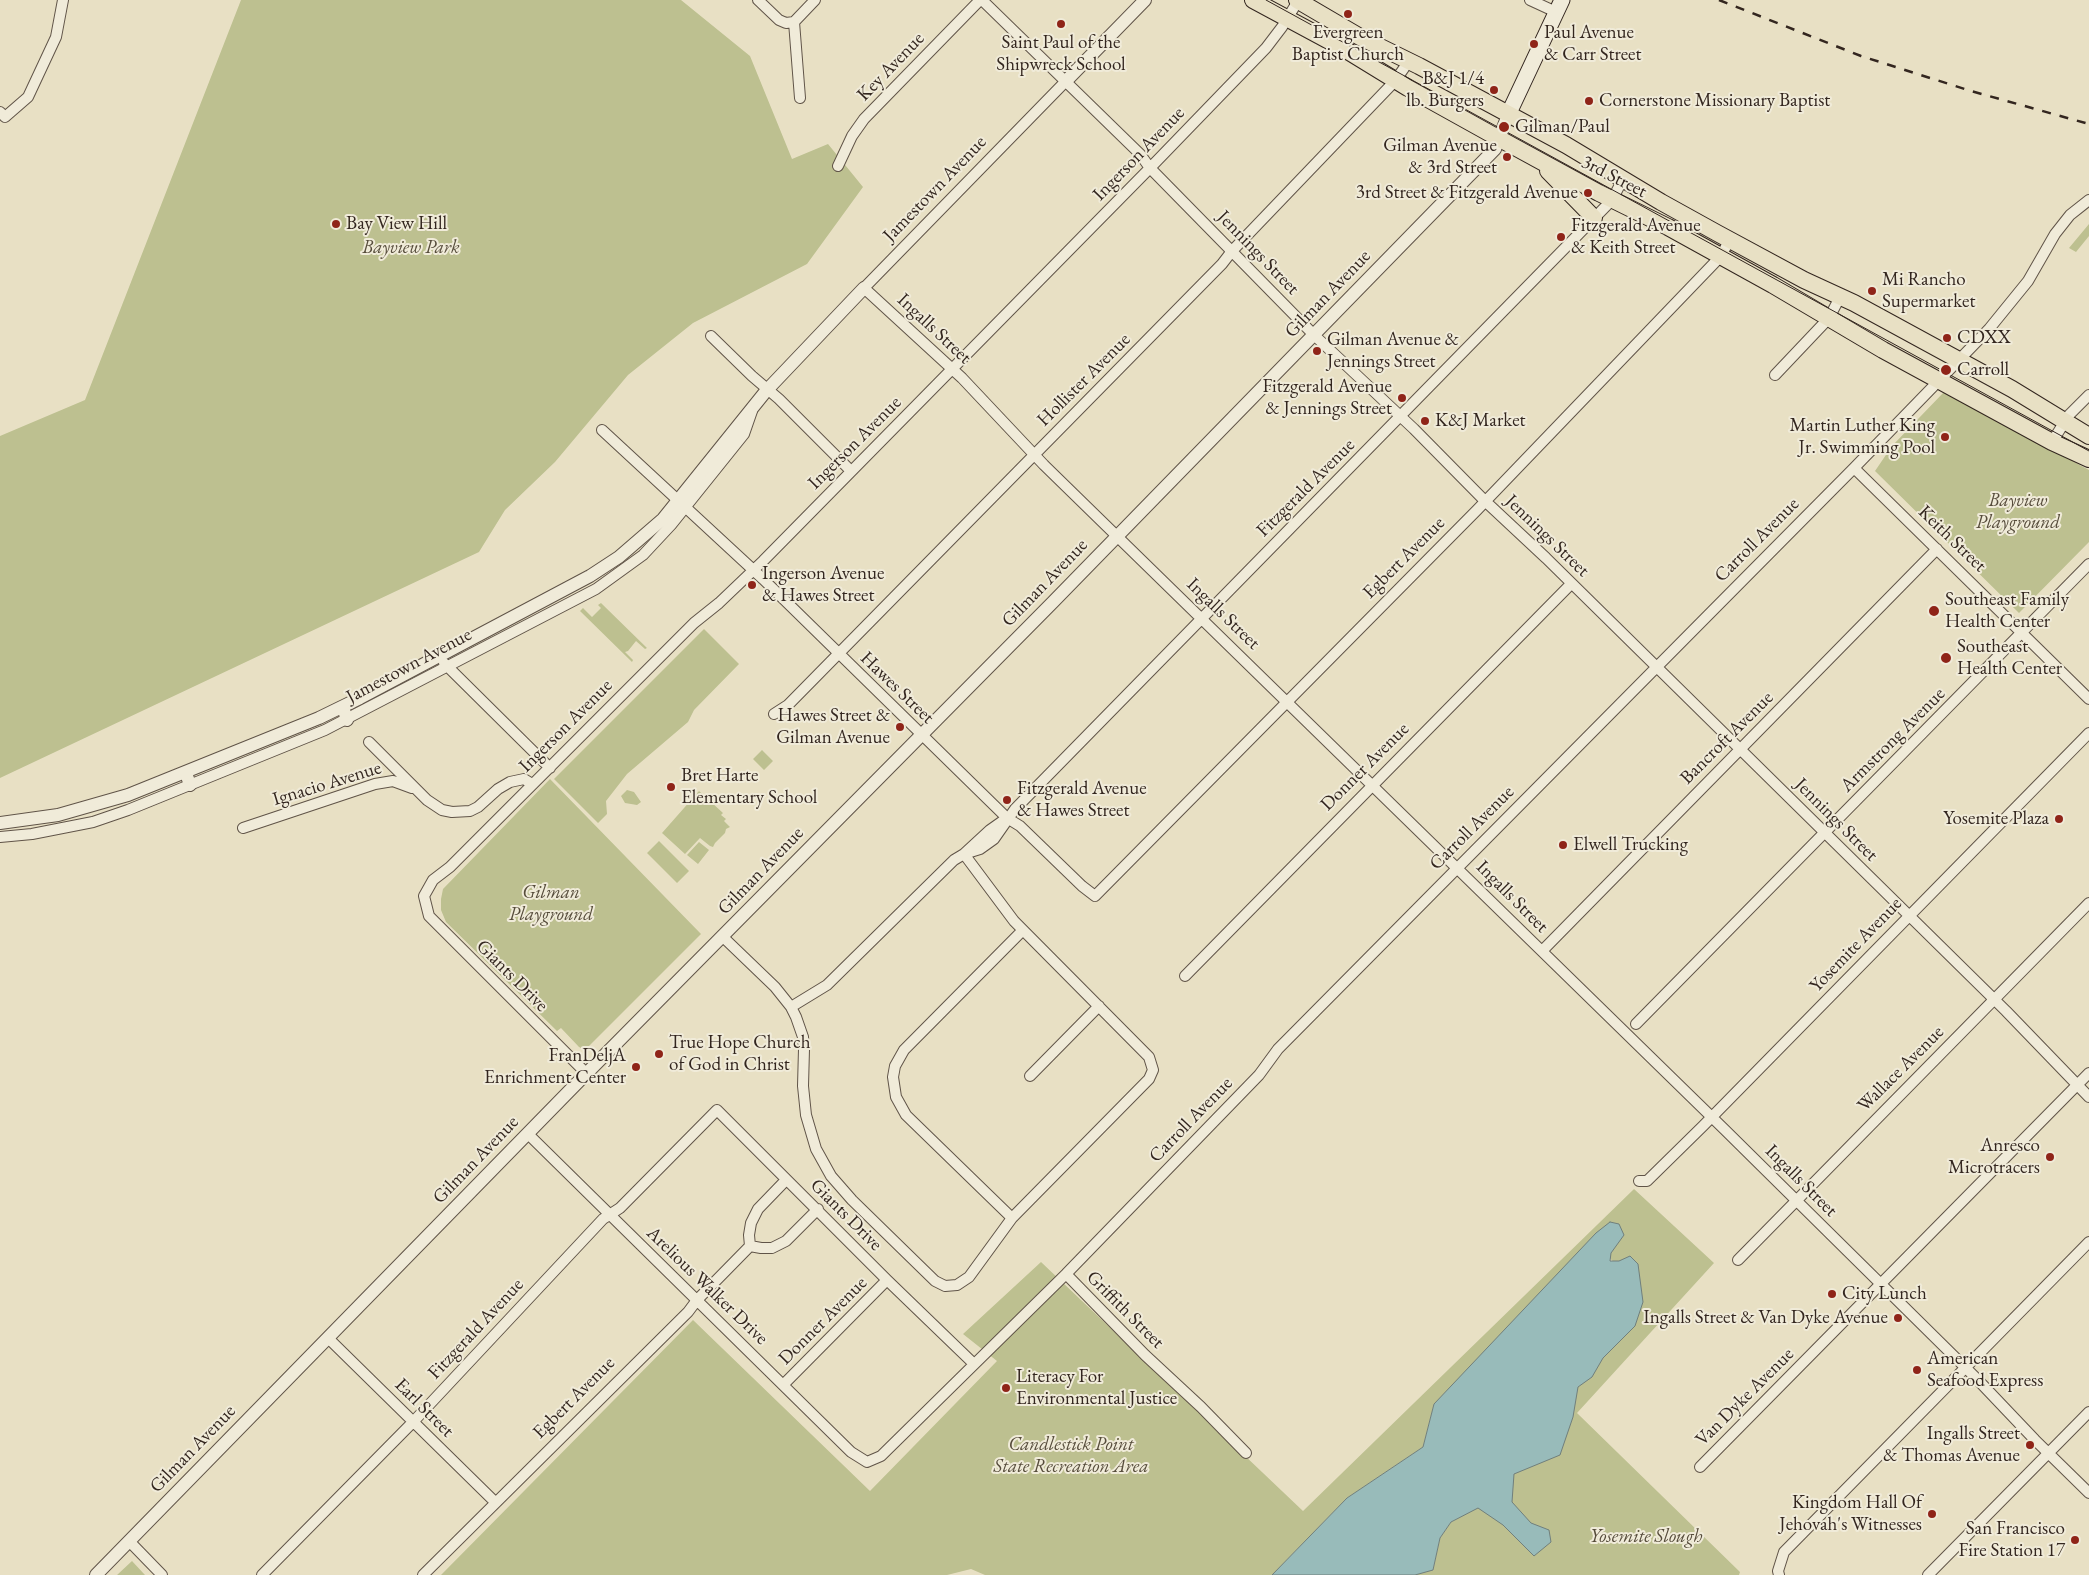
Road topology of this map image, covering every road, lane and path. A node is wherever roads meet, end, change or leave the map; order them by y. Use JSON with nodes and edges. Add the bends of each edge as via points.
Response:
{"nodes":[{"id":1,"x":63,"y":0,"type":"edge"},
{"id":2,"x":758,"y":0,"type":"edge"},
{"id":3,"x":816,"y":0,"type":"edge"},
{"id":4,"x":981,"y":0,"type":"edge"},
{"id":5,"x":1144,"y":0,"type":"edge"},
{"id":6,"x":1253,"y":0,"type":"edge"},
{"id":7,"x":1298,"y":0,"type":"edge"},
{"id":8,"x":1530,"y":0,"type":"edge"},
{"id":9,"x":1559,"y":6,"type":"edge"},
{"id":10,"x":1288,"y":19,"type":"junction"},
{"id":11,"x":794,"y":22,"type":"junction"},
{"id":12,"x":1409,"y":61,"type":"junction"},
{"id":13,"x":1396,"y":80,"type":"junction"},
{"id":14,"x":1065,"y":82,"type":"junction"},
{"id":15,"x":800,"y":98,"type":"dead end"},
{"id":16,"x":1508,"y":114,"type":"junction"},
{"id":17,"x":2,"y":115,"type":"edge"},
{"id":18,"x":1499,"y":139,"type":"junction"},
{"id":19,"x":1534,"y":157,"type":"junction"},
{"id":20,"x":838,"y":166,"type":"dead end"},
{"id":21,"x":1150,"y":168,"type":"junction"},
{"id":22,"x":1623,"y":179,"type":"junction"},
{"id":23,"x":1612,"y":200,"type":"junction"},
{"id":24,"x":2089,"y":200,"type":"edge"},
{"id":25,"x":1594,"y":218,"type":"junction"},
{"id":26,"x":1730,"y":239,"type":"junction"},
{"id":27,"x":1232,"y":251,"type":"junction"},
{"id":28,"x":1721,"y":256,"type":"junction"},
{"id":29,"x":864,"y":288,"type":"junction"},
{"id":30,"x":1840,"y":297,"type":"junction"},
{"id":31,"x":1829,"y":318,"type":"junction"},
{"id":32,"x":711,"y":336,"type":"dead end"},
{"id":33,"x":1314,"y":336,"type":"junction"},
{"id":34,"x":1958,"y":361,"type":"junction"},
{"id":35,"x":952,"y":369,"type":"junction"},
{"id":36,"x":1775,"y":375,"type":"dead end"},
{"id":37,"x":1938,"y":380,"type":"junction"},
{"id":38,"x":767,"y":389,"type":"junction"},
{"id":39,"x":2089,"y":395,"type":"edge"},
{"id":40,"x":1401,"y":417,"type":"junction"},
{"id":41,"x":2064,"y":422,"type":"junction"},
{"id":42,"x":602,"y":430,"type":"dead end"},
{"id":43,"x":2089,"y":436,"type":"edge"},
{"id":44,"x":2052,"y":442,"type":"junction"},
{"id":45,"x":1034,"y":455,"type":"junction"},
{"id":46,"x":2089,"y":459,"type":"edge"},
{"id":47,"x":1854,"y":468,"type":"junction"},
{"id":48,"x":851,"y":471,"type":"junction"},
{"id":49,"x":1485,"y":501,"type":"junction"},
{"id":50,"x":682,"y":504,"type":"junction"},
{"id":51,"x":1116,"y":536,"type":"junction"},
{"id":52,"x":1937,"y":549,"type":"junction"},
{"id":53,"x":2089,"y":564,"type":"edge"},
{"id":54,"x":753,"y":570,"type":"junction"},
{"id":55,"x":1571,"y":584,"type":"junction"},
{"id":56,"x":1202,"y":618,"type":"junction"},
{"id":57,"x":2023,"y":633,"type":"junction"},
{"id":58,"x":838,"y":654,"type":"junction"},
{"id":59,"x":438,"y":657,"type":"junction"},
{"id":60,"x":1656,"y":666,"type":"junction"},
{"id":61,"x":448,"y":667,"type":"junction"},
{"id":62,"x":2089,"y":699,"type":"edge"},
{"id":63,"x":1287,"y":701,"type":"junction"},
{"id":64,"x":343,"y":707,"type":"junction"},
{"id":65,"x":774,"y":714,"type":"dead end"},
{"id":66,"x":347,"y":720,"type":"junction"},
{"id":67,"x":2089,"y":732,"type":"edge"},
{"id":68,"x":920,"y":735,"type":"junction"},
{"id":69,"x":369,"y":742,"type":"dead end"},
{"id":70,"x":1740,"y":750,"type":"junction"},
{"id":71,"x":550,"y":768,"type":"junction"},
{"id":72,"x":186,"y":772,"type":"junction"},
{"id":73,"x":532,"y":784,"type":"junction"},
{"id":74,"x":190,"y":785,"type":"junction"},
{"id":75,"x":1372,"y":785,"type":"junction"},
{"id":76,"x":420,"y":792,"type":"junction"},
{"id":77,"x":1008,"y":818,"type":"junction"},
{"id":78,"x":0,"y":823,"type":"edge"},
{"id":79,"x":243,"y":828,"type":"dead end"},
{"id":80,"x":1825,"y":834,"type":"junction"},
{"id":81,"x":0,"y":837,"type":"edge"},
{"id":82,"x":964,"y":854,"type":"junction"},
{"id":83,"x":1457,"y":867,"type":"junction"},
{"id":84,"x":424,"y":896,"type":"joint"},
{"id":85,"x":1095,"y":896,"type":"joint"},
{"id":86,"x":2089,"y":903,"type":"edge"},
{"id":87,"x":1909,"y":917,"type":"junction"},
{"id":88,"x":1023,"y":930,"type":"junction"},
{"id":89,"x":723,"y":937,"type":"junction"},
{"id":90,"x":1542,"y":950,"type":"junction"},
{"id":91,"x":1185,"y":976,"type":"dead end"},
{"id":92,"x":1994,"y":1000,"type":"junction"},
{"id":93,"x":1099,"y":1006,"type":"junction"},
{"id":94,"x":791,"y":1007,"type":"junction"},
{"id":95,"x":1636,"y":1024,"type":"dead end"},
{"id":96,"x":586,"y":1074,"type":"junction"},
{"id":97,"x":2089,"y":1074,"type":"edge"},
{"id":98,"x":1030,"y":1076,"type":"dead end"},
{"id":99,"x":2078,"y":1085,"type":"junction"},
{"id":100,"x":2089,"y":1097,"type":"edge"},
{"id":101,"x":717,"y":1110,"type":"joint"},
{"id":102,"x":1712,"y":1117,"type":"junction"},
{"id":103,"x":528,"y":1134,"type":"junction"},
{"id":104,"x":786,"y":1180,"type":"junction"},
{"id":105,"x":1643,"y":1181,"type":"dead end"},
{"id":106,"x":1796,"y":1200,"type":"junction"},
{"id":107,"x":818,"y":1209,"type":"junction"},
{"id":108,"x":609,"y":1215,"type":"junction"},
{"id":109,"x":1012,"y":1218,"type":"junction"},
{"id":110,"x":2089,"y":1242,"type":"edge"},
{"id":111,"x":750,"y":1246,"type":"junction"},
{"id":112,"x":1738,"y":1260,"type":"dead end"},
{"id":113,"x":1066,"y":1274,"type":"junction"},
{"id":114,"x":887,"y":1280,"type":"junction"},
{"id":115,"x":1881,"y":1284,"type":"junction"},
{"id":116,"x":697,"y":1300,"type":"junction"},
{"id":117,"x":328,"y":1338,"type":"junction"},
{"id":118,"x":974,"y":1364,"type":"junction"},
{"id":119,"x":1966,"y":1368,"type":"junction"},
{"id":120,"x":783,"y":1385,"type":"junction"},
{"id":121,"x":2089,"y":1412,"type":"edge"},
{"id":122,"x":413,"y":1422,"type":"junction"},
{"id":123,"x":1246,"y":1453,"type":"dead end"},
{"id":124,"x":2048,"y":1453,"type":"junction"},
{"id":125,"x":862,"y":1461,"type":"joint"},
{"id":126,"x":1700,"y":1467,"type":"dead end"},
{"id":127,"x":2089,"y":1493,"type":"edge"},
{"id":128,"x":494,"y":1502,"type":"junction"},
{"id":129,"x":129,"y":1541,"type":"junction"},
{"id":130,"x":1778,"y":1573,"type":"edge"},
{"id":131,"x":96,"y":1575,"type":"edge"},
{"id":132,"x":162,"y":1575,"type":"edge"},
{"id":133,"x":262,"y":1575,"type":"edge"},
{"id":134,"x":423,"y":1575,"type":"edge"},
{"id":135,"x":1928,"y":1575,"type":"edge"}],
"edges":[{"from":1,"to":17,"type":"street","via":[[56,37],[28,97]]},
{"from":2,"to":11,"type":"street","via":[[779,20]]},
{"from":3,"to":11,"type":"street"},
{"from":4,"to":14,"type":"street","name":"Jennings Street"},
{"from":4,"to":20,"type":"street","name":"Key Avenue","via":[[864,120],[852,136]]},
{"from":5,"to":14,"type":"street","name":"Jamestown Avenue"},
{"from":6,"to":10,"type":"main road","name":"3rd Street"},
{"from":7,"to":10,"type":"street","name":"Ingerson Avenue"},
{"from":7,"to":12,"type":"main road","name":"3rd Street","via":[[1360,37]]},
{"from":8,"to":9,"type":"street"},
{"from":9,"to":16,"type":"main road"},
{"from":10,"to":13,"type":"main road","name":"3rd Street"},
{"from":10,"to":21,"type":"street","name":"Ingerson Avenue","via":[[1266,48]]},
{"from":11,"to":15,"type":"street"},
{"from":12,"to":13,"type":"street","name":"Hollister Avenue"},
{"from":12,"to":16,"type":"main road","name":"3rd Street"},
{"from":13,"to":18,"type":"main road","name":"3rd Street"},
{"from":13,"to":27,"type":"street","name":"Hollister Avenue"},
{"from":14,"to":21,"type":"street","name":"Jennings Street","via":[[1140,154]]},
{"from":14,"to":29,"type":"street","name":"Jamestown Avenue"},
{"from":16,"to":18,"type":"street","name":"Gilman Avenue"},
{"from":16,"to":22,"type":"main road","name":"3rd Street"},
{"from":18,"to":19,"type":"main road","name":"3rd Street"},
{"from":18,"to":33,"type":"street","name":"Gilman Avenue","via":[[1495,150]]},
{"from":19,"to":23,"type":"main road","name":"3rd Street"},
{"from":19,"to":25,"type":"main road"},
{"from":21,"to":27,"type":"street","name":"Jennings Street"},
{"from":21,"to":35,"type":"street","name":"Ingerson Avenue"},
{"from":22,"to":23,"type":"street","name":"Fitzgerald Avenue"},
{"from":22,"to":26,"type":"main road","name":"3rd Street"},
{"from":23,"to":25,"type":"street","name":"Fitzgerald Avenue"},
{"from":23,"to":28,"type":"main road","name":"3rd Street"},
{"from":24,"to":34,"type":"street","name":"Carroll Avenue","via":[[2070,215],[2028,281]]},
{"from":25,"to":40,"type":"street","name":"Fitzgerald Avenue"},
{"from":26,"to":28,"type":"street","name":"Egbert Avenue"},
{"from":26,"to":30,"type":"main road","name":"3rd Street"},
{"from":27,"to":33,"type":"street","name":"Jennings Street"},
{"from":27,"to":45,"type":"street","name":"Hollister Avenue"},
{"from":28,"to":31,"type":"main road","name":"3rd Street"},
{"from":28,"to":49,"type":"street","name":"Egbert Avenue"},
{"from":29,"to":35,"type":"street","name":"Ingalls Street"},
{"from":29,"to":38,"type":"street","name":"Jamestown Avenue"},
{"from":30,"to":31,"type":"street"},
{"from":30,"to":34,"type":"main road","name":"3rd Street"},
{"from":31,"to":36,"type":"street"},
{"from":31,"to":37,"type":"main road","name":"3rd Street"},
{"from":32,"to":38,"type":"street"},
{"from":33,"to":40,"type":"street","name":"Jennings Street"},
{"from":33,"to":51,"type":"street","name":"Gilman Avenue"},
{"from":34,"to":37,"type":"street","name":"Carroll Avenue"},
{"from":34,"to":41,"type":"main road","name":"3rd Street"},
{"from":35,"to":45,"type":"street","name":"Ingalls Street"},
{"from":35,"to":48,"type":"street","name":"Ingerson Avenue"},
{"from":37,"to":44,"type":"main road","name":"3rd Street"},
{"from":37,"to":47,"type":"street","name":"Carroll Avenue"},
{"from":38,"to":48,"type":"street"},
{"from":38,"to":50,"type":"street","name":"Jamestown Avenue"},
{"from":39,"to":41,"type":"street"},
{"from":40,"to":49,"type":"street","name":"Jennings Street"},
{"from":40,"to":56,"type":"street","name":"Fitzgerald Avenue"},
{"from":41,"to":43,"type":"main road","name":"3rd Street"},
{"from":41,"to":44,"type":"street"},
{"from":42,"to":50,"type":"street","name":"Hawes Street"},
{"from":44,"to":46,"type":"main road","name":"3rd Street"},
{"from":45,"to":51,"type":"street","name":"Ingalls Street"},
{"from":45,"to":58,"type":"street","name":"Hollister Avenue"},
{"from":47,"to":52,"type":"street","name":"Keith Street"},
{"from":47,"to":60,"type":"street","name":"Carroll Avenue"},
{"from":48,"to":54,"type":"street","name":"Ingerson Avenue"},
{"from":49,"to":55,"type":"street","name":"Jennings Street"},
{"from":49,"to":63,"type":"street","name":"Egbert Avenue"},
{"from":50,"to":54,"type":"street","name":"Hawes Street"},
{"from":50,"to":59,"type":"street","name":"Jamestown Avenue","via":[[605,567]]},
{"from":50,"to":61,"type":"street","name":"Jamestown Avenue","via":[[648,550],[612,578]]},
{"from":51,"to":56,"type":"street","name":"Ingalls Street"},
{"from":51,"to":68,"type":"street","name":"Gilman Avenue"},
{"from":52,"to":57,"type":"street","name":"Keith Street"},
{"from":52,"to":70,"type":"street","name":"Bancroft Avenue"},
{"from":53,"to":57,"type":"street","name":"Armstrong Avenue"},
{"from":54,"to":58,"type":"street","name":"Hawes Street"},
{"from":54,"to":71,"type":"street","name":"Ingerson Avenue","via":[[694,623]]},
{"from":55,"to":60,"type":"street","name":"Jennings Street"},
{"from":55,"to":75,"type":"street","name":"Donner Avenue"},
{"from":56,"to":63,"type":"street","name":"Ingalls Street"},
{"from":56,"to":77,"type":"street","name":"Fitzgerald Avenue"},
{"from":57,"to":62,"type":"street","name":"Keith Street"},
{"from":57,"to":80,"type":"street","name":"Armstrong Avenue"},
{"from":58,"to":65,"type":"street","name":"Hollister Avenue","via":[[788,705]]},
{"from":58,"to":68,"type":"street","name":"Hawes Street"},
{"from":59,"to":61,"type":"street"},
{"from":59,"to":64,"type":"street","name":"Jamestown Avenue"},
{"from":60,"to":70,"type":"street","name":"Jennings Street"},
{"from":60,"to":83,"type":"street","name":"Carroll Avenue"},
{"from":61,"to":66,"type":"street","name":"Jamestown Avenue"},
{"from":61,"to":71,"type":"street"},
{"from":63,"to":75,"type":"street","name":"Ingalls Street"},
{"from":63,"to":85,"type":"street","name":"Egbert Avenue"},
{"from":64,"to":66,"type":"street"},
{"from":64,"to":72,"type":"street","name":"Jamestown Avenue"},
{"from":66,"to":74,"type":"street","name":"Jamestown Avenue"},
{"from":67,"to":87,"type":"street","name":"Yosemite Avenue"},
{"from":68,"to":77,"type":"street","name":"Hawes Street"},
{"from":68,"to":89,"type":"street","name":"Gilman Avenue"},
{"from":69,"to":76,"type":"street"},
{"from":70,"to":80,"type":"street","name":"Jennings Street"},
{"from":70,"to":90,"type":"street","name":"Bancroft Avenue"},
{"from":71,"to":73,"type":"street","name":"Ingerson Avenue"},
{"from":72,"to":74,"type":"street"},
{"from":72,"to":78,"type":"street","name":"Jamestown Avenue","via":[[81,810]]},
{"from":73,"to":76,"type":"street","via":[[524,779],[510,782],[478,807],[460,813],[442,810]]},
{"from":73,"to":84,"type":"street","name":"Ingerson Avenue","via":[[450,867],[433,880]]},
{"from":74,"to":81,"type":"street","name":"Jamestown Avenue","via":[[93,822]]},
{"from":75,"to":83,"type":"street","name":"Ingalls Street"},
{"from":75,"to":91,"type":"street","name":"Donner Avenue"},
{"from":76,"to":79,"type":"street","name":"Ignacio Avenue","via":[[402,783],[384,782]]},
{"from":77,"to":82,"type":"street","name":"Fitzgerald Avenue"},
{"from":77,"to":85,"type":"street","name":"Hawes Street"},
{"from":80,"to":87,"type":"street","name":"Jennings Street"},
{"from":80,"to":95,"type":"street","name":"Armstrong Avenue"},
{"from":82,"to":88,"type":"street"},
{"from":82,"to":94,"type":"street","name":"Fitzgerald Avenue","via":[[952,861],[827,985]]},
{"from":83,"to":90,"type":"street","name":"Ingalls Street"},
{"from":83,"to":113,"type":"street","name":"Carroll Avenue","via":[[1278,1049],[1259,1075]]},
{"from":84,"to":96,"type":"street","name":"Giants Drive","via":[[428,916]]},
{"from":86,"to":92,"type":"street","name":"Wallace Avenue"},
{"from":87,"to":92,"type":"street","name":"Jennings Street"},
{"from":87,"to":102,"type":"street","name":"Yosemite Avenue"},
{"from":88,"to":93,"type":"street"},
{"from":88,"to":109,"type":"street","via":[[904,1050],[893,1077],[896,1098],[906,1115]]},
{"from":89,"to":94,"type":"street"},
{"from":89,"to":96,"type":"street","name":"Gilman Avenue"},
{"from":90,"to":102,"type":"street","name":"Ingalls Street"},
{"from":92,"to":99,"type":"street","name":"Jennings Street"},
{"from":92,"to":106,"type":"street","name":"Wallace Avenue"},
{"from":93,"to":98,"type":"street"},
{"from":93,"to":109,"type":"street","via":[[1150,1057],[1152,1074]]},
{"from":94,"to":109,"type":"street","via":[[802,1038],[806,1115],[823,1163],[852,1200],[935,1281],[944,1286],[962,1282]]},
{"from":96,"to":103,"type":"street","name":"Gilman Avenue"},
{"from":97,"to":99,"type":"street","name":"Van Dyke Avenue"},
{"from":99,"to":100,"type":"street","name":"Jennings Street"},
{"from":99,"to":115,"type":"street","name":"Van Dyke Avenue"},
{"from":101,"to":104,"type":"street","name":"Giants Drive"},
{"from":101,"to":108,"type":"street","name":"Fitzgerald Avenue","via":[[620,1208]]},
{"from":102,"to":105,"type":"street","name":"Yosemite Avenue"},
{"from":102,"to":106,"type":"street","name":"Ingalls Street"},
{"from":103,"to":108,"type":"street","name":"Arelious Walker Drive"},
{"from":103,"to":117,"type":"street","name":"Gilman Avenue"},
{"from":104,"to":107,"type":"street","name":"Giants Drive"},
{"from":104,"to":111,"type":"street","via":[[758,1209],[751,1223]]},
{"from":106,"to":112,"type":"street","name":"Wallace Avenue"},
{"from":106,"to":115,"type":"street","name":"Ingalls Street"},
{"from":107,"to":111,"type":"street","via":[[786,1241],[772,1248]]},
{"from":107,"to":114,"type":"street","name":"Giants Drive"},
{"from":108,"to":116,"type":"street","name":"Arelious Walker Drive"},
{"from":108,"to":122,"type":"street","name":"Fitzgerald Avenue"},
{"from":110,"to":119,"type":"street"},
{"from":111,"to":116,"type":"street","name":"Egbert Avenue"},
{"from":113,"to":118,"type":"street","name":"Carroll Avenue"},
{"from":113,"to":123,"type":"street","name":"Griffith Street"},
{"from":114,"to":118,"type":"street","name":"Giants Drive"},
{"from":114,"to":120,"type":"street","name":"Donner Avenue"},
{"from":115,"to":119,"type":"street","name":"Ingalls Street"},
{"from":115,"to":126,"type":"street","name":"Van Dyke Avenue"},
{"from":116,"to":120,"type":"street","name":"Arelious Walker Drive"},
{"from":116,"to":128,"type":"street","name":"Egbert Avenue"},
{"from":117,"to":122,"type":"street","name":"Earl Street"},
{"from":117,"to":129,"type":"street","name":"Gilman Avenue"},
{"from":118,"to":125,"type":"street","name":"Carroll Avenue","via":[[888,1451],[874,1461]]},
{"from":119,"to":124,"type":"street","name":"Ingalls Street"},
{"from":119,"to":130,"type":"street","via":[[1784,1552]]},
{"from":120,"to":125,"type":"street","name":"Arelious Walker Drive"},
{"from":121,"to":124,"type":"street"},
{"from":122,"to":128,"type":"street","name":"Earl Street"},
{"from":122,"to":133,"type":"street","name":"Fitzgerald Avenue"},
{"from":124,"to":127,"type":"street","name":"Ingalls Street"},
{"from":124,"to":135,"type":"street"},
{"from":128,"to":134,"type":"street","name":"Egbert Avenue"},
{"from":129,"to":131,"type":"street","name":"Gilman Avenue"},
{"from":129,"to":132,"type":"street"}]}
